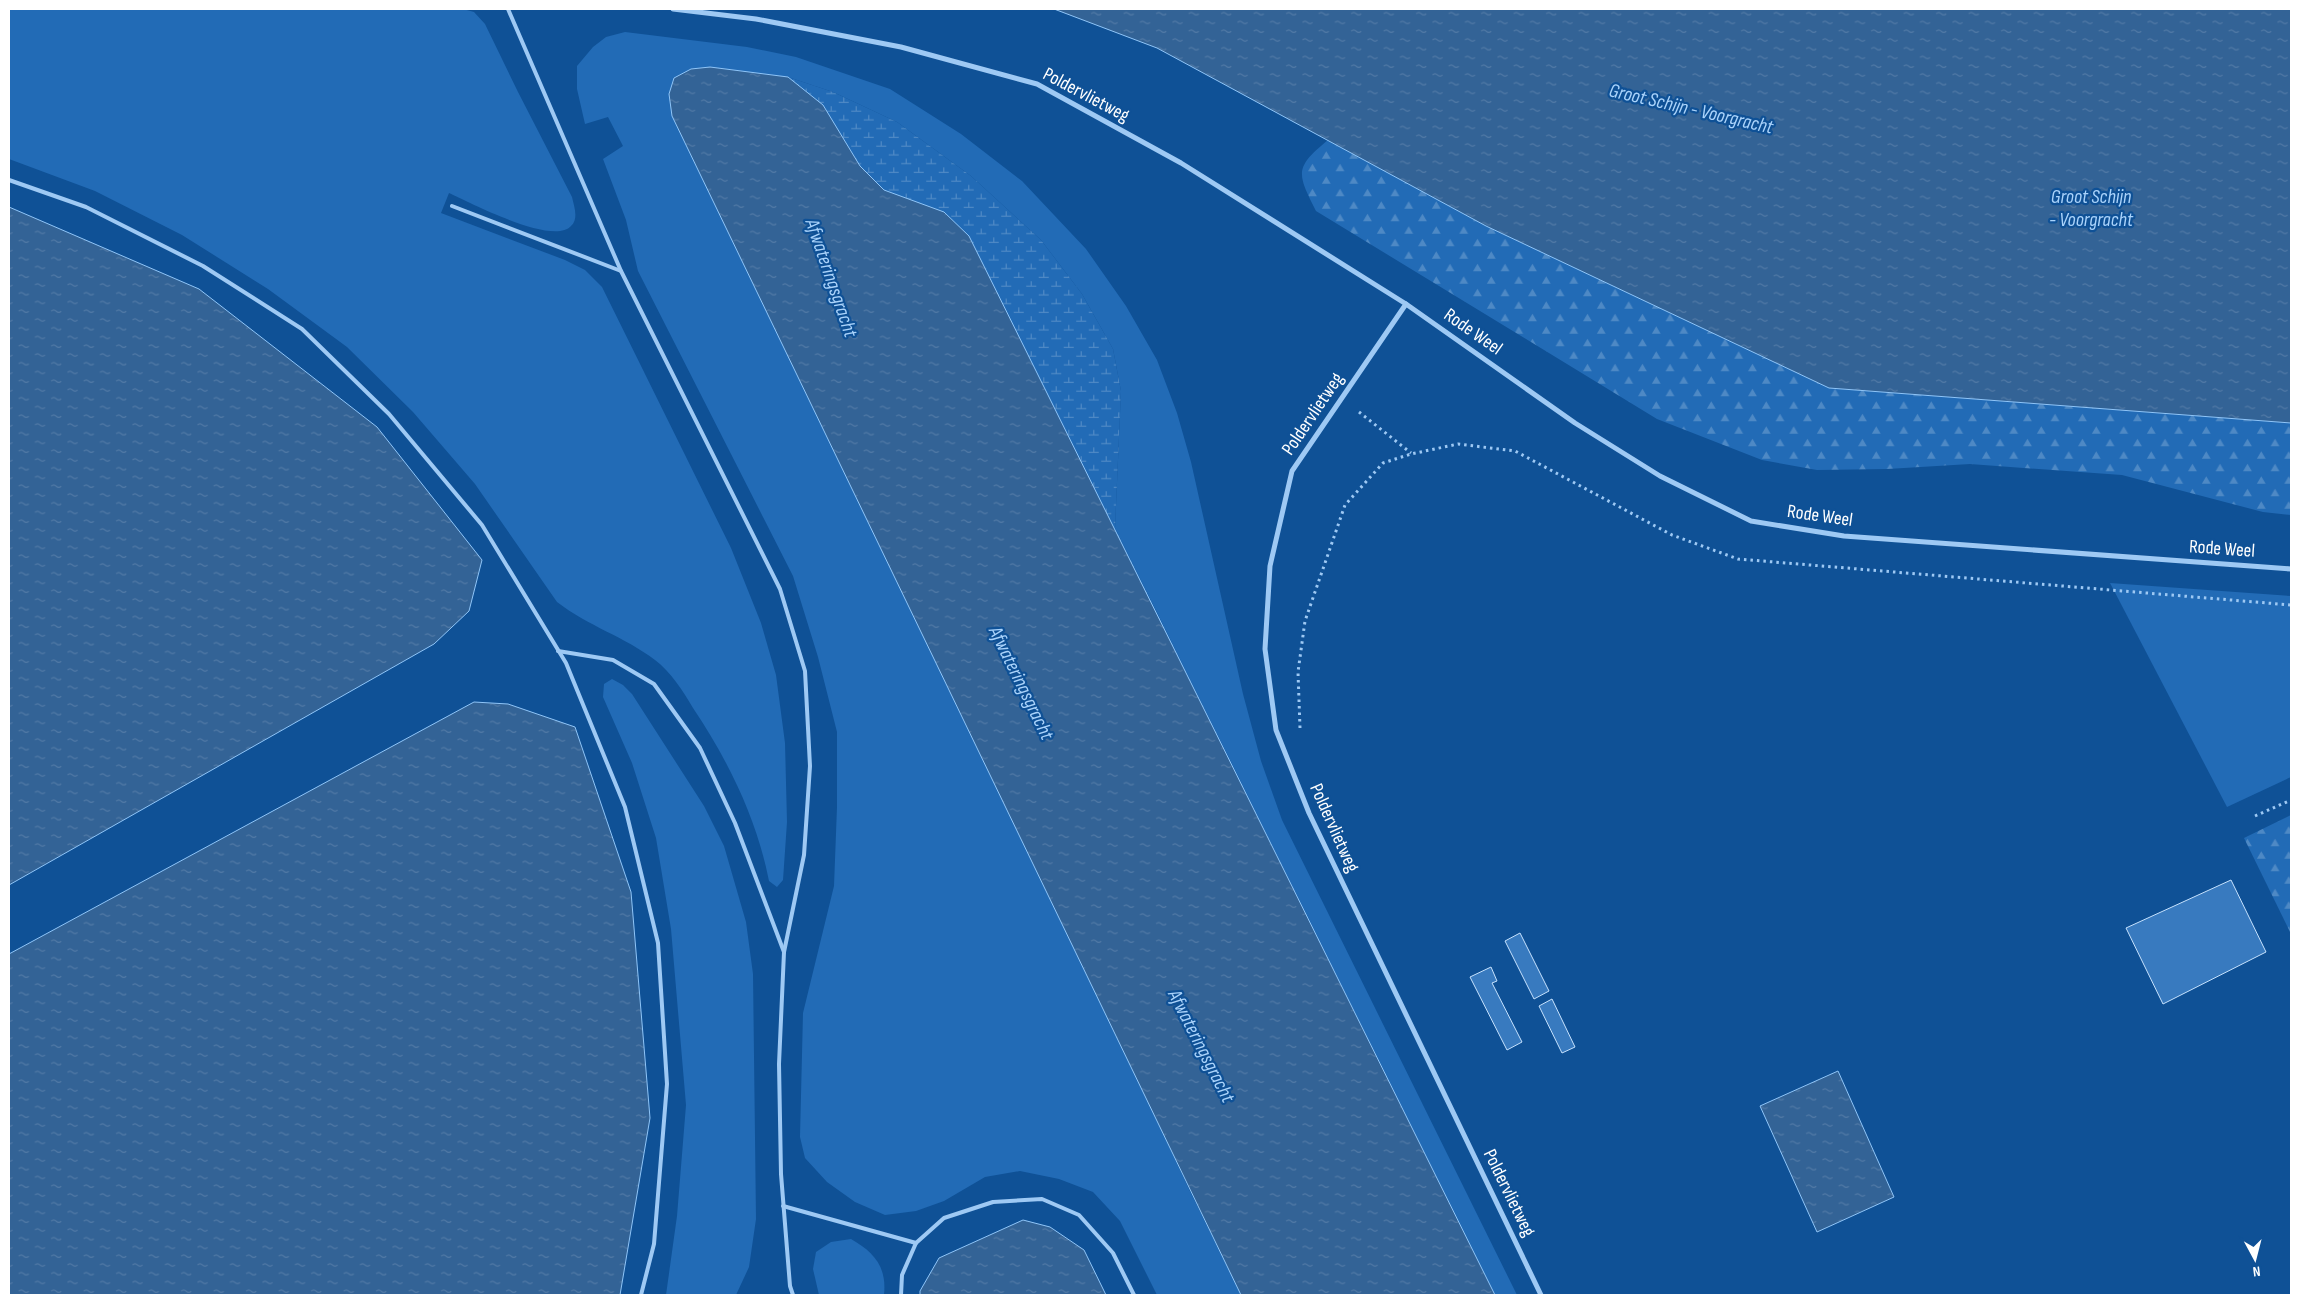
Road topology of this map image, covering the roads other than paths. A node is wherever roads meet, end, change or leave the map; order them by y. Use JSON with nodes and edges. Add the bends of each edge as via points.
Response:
{"nodes":[{"id":1,"x":508,"y":9,"type":"edge"},
{"id":2,"x":673,"y":9,"type":"edge"},
{"id":3,"x":9,"y":180,"type":"edge"},
{"id":4,"x":452,"y":206,"type":"dead end"},
{"id":5,"x":621,"y":271,"type":"junction"},
{"id":6,"x":1406,"y":304,"type":"junction"},
{"id":7,"x":2291,"y":569,"type":"edge"},
{"id":8,"x":558,"y":651,"type":"junction"},
{"id":9,"x":784,"y":952,"type":"junction"},
{"id":10,"x":783,"y":1206,"type":"junction"},
{"id":11,"x":916,"y":1243,"type":"junction"},
{"id":12,"x":641,"y":1295,"type":"edge"},
{"id":13,"x":793,"y":1295,"type":"edge"},
{"id":14,"x":901,"y":1295,"type":"edge"},
{"id":15,"x":1134,"y":1295,"type":"edge"},
{"id":16,"x":1541,"y":1295,"type":"edge"}],
"edges":[{"from":1,"to":5,"type":"lane"},
{"from":2,"to":6,"type":"street","name":"Poldervlietweg","via":[[756,19],[901,47],[1037,84],[1181,162]]},
{"from":3,"to":8,"type":"lane","via":[[86,207],[203,266],[302,329],[389,414],[482,525]]},
{"from":4,"to":5,"type":"lane"},
{"from":5,"to":9,"type":"lane","via":[[780,589],[805,671],[810,766],[804,855]]},
{"from":6,"to":7,"type":"street","name":"Rode Weel","via":[[1660,476],[1751,521],[1844,536]]},
{"from":6,"to":16,"type":"street","name":"Poldervlietweg","via":[[1292,471],[1270,566],[1265,649],[1276,730],[1308,813]]},
{"from":8,"to":9,"type":"lane","via":[[613,660],[654,684],[700,748],[735,823]]},
{"from":8,"to":12,"type":"lane","via":[[566,663],[625,807],[658,943],[667,1084],[654,1244]]},
{"from":9,"to":10,"type":"lane","via":[[779,1064]]},
{"from":10,"to":11,"type":"lane"},
{"from":10,"to":13,"type":"lane"},
{"from":11,"to":14,"type":"lane","via":[[902,1275]]},
{"from":11,"to":15,"type":"lane","via":[[944,1218],[993,1202],[1042,1199],[1079,1215],[1114,1253]]}]}
